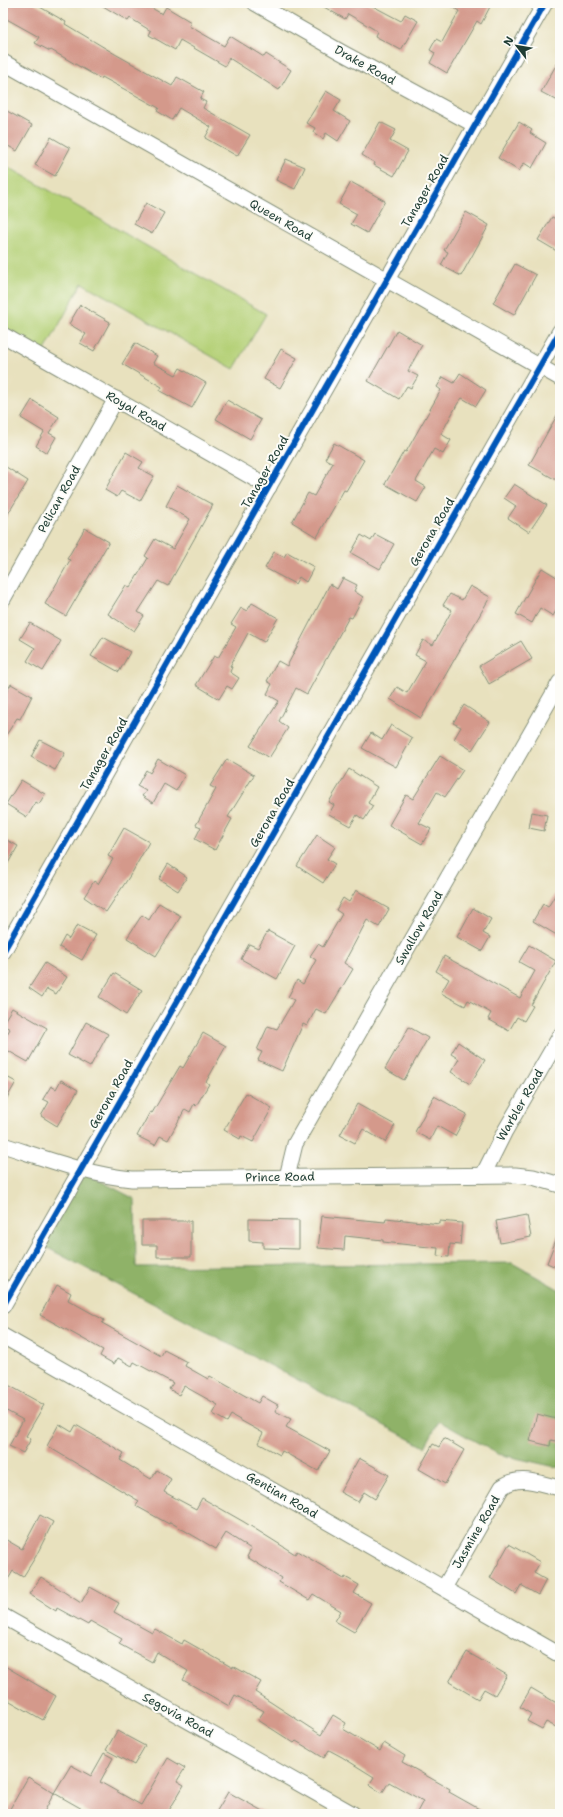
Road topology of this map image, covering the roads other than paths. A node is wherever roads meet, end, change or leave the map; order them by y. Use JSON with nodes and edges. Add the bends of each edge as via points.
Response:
{"nodes":[{"id":1,"x":255,"y":3,"type":"edge"},
{"id":2,"x":544,"y":3,"type":"edge"},
{"id":3,"x":3,"y":62,"type":"edge"},
{"id":4,"x":475,"y":124,"type":"junction"},
{"id":5,"x":386,"y":280,"type":"junction"},
{"id":6,"x":560,"y":331,"type":"edge"},
{"id":7,"x":3,"y":335,"type":"edge"},
{"id":8,"x":540,"y":367,"type":"junction"},
{"id":9,"x":560,"y":378,"type":"edge"},
{"id":10,"x":116,"y":400,"type":"junction"},
{"id":11,"x":269,"y":487,"type":"junction"},
{"id":12,"x":3,"y":599,"type":"edge"},
{"id":13,"x":560,"y":682,"type":"edge"},
{"id":14,"x":3,"y":952,"type":"edge"},
{"id":15,"x":560,"y":1036,"type":"edge"},
{"id":16,"x":3,"y":1145,"type":"edge"},
{"id":17,"x":80,"y":1171,"type":"junction"},
{"id":18,"x":483,"y":1175,"type":"junction"},
{"id":19,"x":287,"y":1177,"type":"junction"},
{"id":20,"x":560,"y":1185,"type":"edge"},
{"id":21,"x":3,"y":1306,"type":"edge"},
{"id":22,"x":3,"y":1336,"type":"edge"},
{"id":23,"x":560,"y":1488,"type":"edge"},
{"id":24,"x":444,"y":1588,"type":"junction"},
{"id":25,"x":3,"y":1616,"type":"edge"},
{"id":26,"x":560,"y":1655,"type":"edge"},
{"id":27,"x":353,"y":1814,"type":"edge"}],
"edges":[{"from":1,"to":4,"type":"street","name":"Drake Road"},
{"from":2,"to":4,"type":"street","name":"Tanager Road"},
{"from":3,"to":5,"type":"street","name":"Queen Road"},
{"from":4,"to":5,"type":"street","name":"Tanager Road"},
{"from":5,"to":8,"type":"street","name":"Queen Road"},
{"from":5,"to":11,"type":"street","name":"Tanager Road"},
{"from":6,"to":8,"type":"street","name":"Gerona Road"},
{"from":7,"to":10,"type":"street","name":"Royal Road"},
{"from":8,"to":9,"type":"street","name":"Queen Road"},
{"from":8,"to":17,"type":"street","name":"Gerona Road"},
{"from":10,"to":11,"type":"street","name":"Royal Road"},
{"from":10,"to":12,"type":"street","name":"Pelican Road"},
{"from":11,"to":14,"type":"street","name":"Tanager Road"},
{"from":13,"to":19,"type":"street","name":"Swallow Road","via":[[295,1144]]},
{"from":15,"to":18,"type":"street","name":"Warbler Road"},
{"from":16,"to":17,"type":"street","name":"Prince Road"},
{"from":17,"to":19,"type":"street","name":"Prince Road","via":[[132,1179]]},
{"from":17,"to":21,"type":"street","name":"Gerona Road"},
{"from":18,"to":19,"type":"street","name":"Prince Road"},
{"from":18,"to":20,"type":"street","name":"Prince Road","via":[[533,1177]]},
{"from":22,"to":24,"type":"street","name":"Gentian Road"},
{"from":23,"to":24,"type":"street","name":"Jasmine Road","via":[[520,1479],[510,1481],[502,1487]]},
{"from":24,"to":26,"type":"street","name":"Gentian Road"},
{"from":25,"to":27,"type":"street","name":"Segovia Road"}]}
